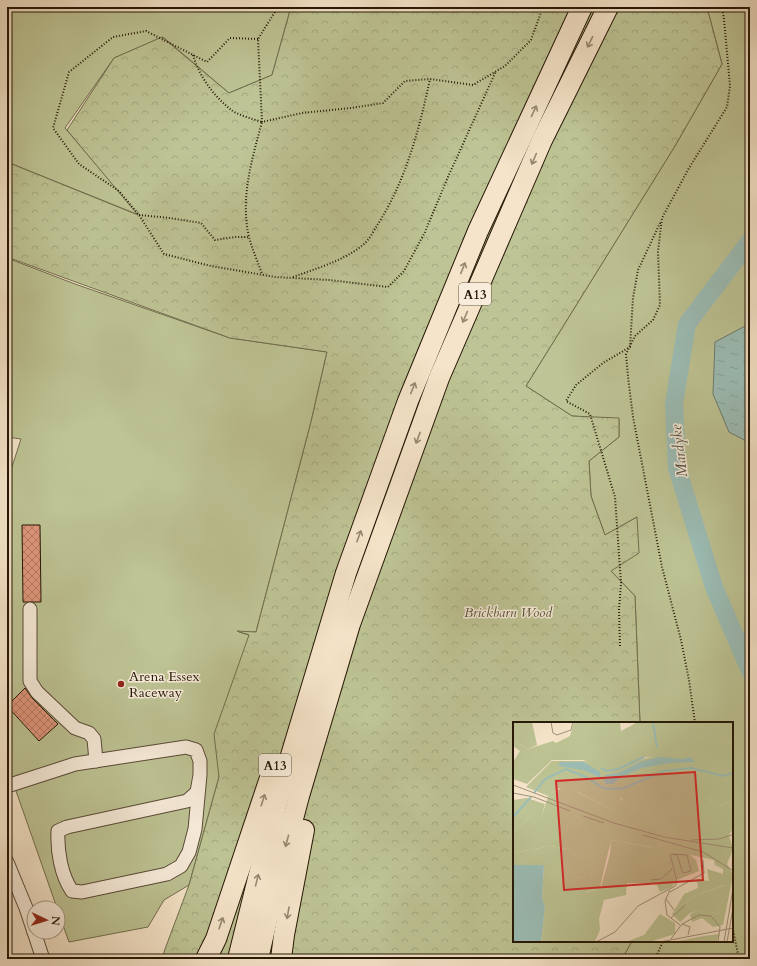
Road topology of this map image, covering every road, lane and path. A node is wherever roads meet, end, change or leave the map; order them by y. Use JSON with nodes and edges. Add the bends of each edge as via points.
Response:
{"nodes":[{"id":1,"x":278,"y":7,"type":"edge"},
{"id":2,"x":543,"y":7,"type":"edge"},
{"id":3,"x":582,"y":7,"type":"edge"},
{"id":4,"x":608,"y":7,"type":"edge"},
{"id":5,"x":722,"y":7,"type":"edge"},
{"id":6,"x":258,"y":39,"type":"junction"},
{"id":7,"x":193,"y":55,"type":"junction"},
{"id":8,"x":496,"y":71,"type":"junction"},
{"id":9,"x":430,"y":79,"type":"junction"},
{"id":10,"x":262,"y":122,"type":"junction"},
{"id":11,"x":139,"y":215,"type":"junction"},
{"id":12,"x":662,"y":218,"type":"junction"},
{"id":13,"x":249,"y":237,"type":"junction"},
{"id":14,"x":262,"y":274,"type":"junction"},
{"id":15,"x":292,"y":278,"type":"junction"},
{"id":16,"x":630,"y":347,"type":"junction"},
{"id":17,"x":346,"y":573,"type":"junction"},
{"id":18,"x":363,"y":589,"type":"junction"},
{"id":19,"x":30,"y":609,"type":"dead end"},
{"id":20,"x":620,"y":646,"type":"dead end"},
{"id":21,"x":695,"y":722,"type":"edge"},
{"id":22,"x":96,"y":761,"type":"junction"},
{"id":23,"x":200,"y":775,"type":"junction"},
{"id":24,"x":7,"y":786,"type":"edge"},
{"id":25,"x":7,"y":862,"type":"edge"},
{"id":26,"x":26,"y":908,"type":"edge"},
{"id":27,"x":733,"y":930,"type":"edge"},
{"id":28,"x":37,"y":940,"type":"edge"},
{"id":29,"x":663,"y":942,"type":"edge"},
{"id":30,"x":43,"y":959,"type":"edge"},
{"id":31,"x":206,"y":959,"type":"edge"},
{"id":32,"x":238,"y":959,"type":"edge"},
{"id":33,"x":258,"y":959,"type":"edge"},
{"id":34,"x":282,"y":959,"type":"edge"},
{"id":35,"x":654,"y":959,"type":"edge"},
{"id":36,"x":739,"y":959,"type":"edge"}],
"edges":[{"from":1,"to":6,"type":"path"},
{"from":2,"to":8,"type":"path","via":[[531,40],[505,66]]},
{"from":17,"to":3,"type":"highway","number":"A13","one_way":true,"via":[[408,401],[478,230]]},
{"from":4,"to":18,"type":"highway","number":"A13","one_way":true,"via":[[542,140],[439,378]]},
{"from":5,"to":12,"type":"path","via":[[730,86],[727,107]]},
{"from":6,"to":7,"type":"path","via":[[230,38],[207,62]]},
{"from":6,"to":10,"type":"path"},
{"from":7,"to":10,"type":"path","via":[[208,85],[231,110]]},
{"from":7,"to":11,"type":"path","via":[[146,31],[113,37],[69,72],[53,128],[79,164],[119,191]]},
{"from":8,"to":9,"type":"path","via":[[473,85]]},
{"from":8,"to":15,"type":"path","via":[[425,232],[404,271],[388,287]]},
{"from":9,"to":10,"type":"path","via":[[405,81],[383,102],[302,113]]},
{"from":9,"to":15,"type":"path","via":[[416,140],[404,172],[386,211],[365,243],[338,261]]},
{"from":10,"to":13,"type":"path","via":[[251,163],[245,208]]},
{"from":11,"to":13,"type":"path","via":[[201,223],[215,240]]},
{"from":11,"to":14,"type":"path","via":[[164,254],[211,266]]},
{"from":12,"to":16,"type":"path","via":[[638,270],[632,298]]},
{"from":12,"to":16,"type":"path","via":[[658,252],[660,305],[653,320],[635,336]]},
{"from":13,"to":14,"type":"path"},
{"from":14,"to":15,"type":"path"},
{"from":16,"to":20,"type":"path","via":[[603,363],[576,385],[566,401],[590,414],[615,497],[622,583],[619,610]]},
{"from":16,"to":21,"type":"path","via":[[626,354],[633,417],[662,567],[681,640]]},
{"from":31,"to":17,"type":"highway","number":"A13","one_way":true,"via":[[216,939],[322,624]]},
{"from":32,"to":17,"type":"highway","number":"A13","one_way":true,"via":[[277,802]]},
{"from":18,"to":33,"type":"highway","number":"A13","one_way":true,"via":[[317,732]]},
{"from":18,"to":34,"type":"highway","number":"A13","one_way":true,"via":[[358,635],[338,698],[302,838]]},
{"from":19,"to":22,"type":"lane","via":[[30,681],[36,692],[75,728],[89,733],[94,739]]},
{"from":22,"to":23,"type":"lane","via":[[186,747],[196,750],[200,761]]},
{"from":22,"to":24,"type":"lane","via":[[75,764]]},
{"from":23,"to":23,"type":"lane","via":[[197,792],[187,801],[58,831],[57,845],[66,883],[72,891],[82,892],[159,876],[181,866],[189,852],[195,829]]},
{"from":25,"to":26,"type":"lane"},
{"from":27,"to":36,"type":"path"},
{"from":28,"to":30,"type":"lane"},
{"from":29,"to":35,"type":"path"}]}
